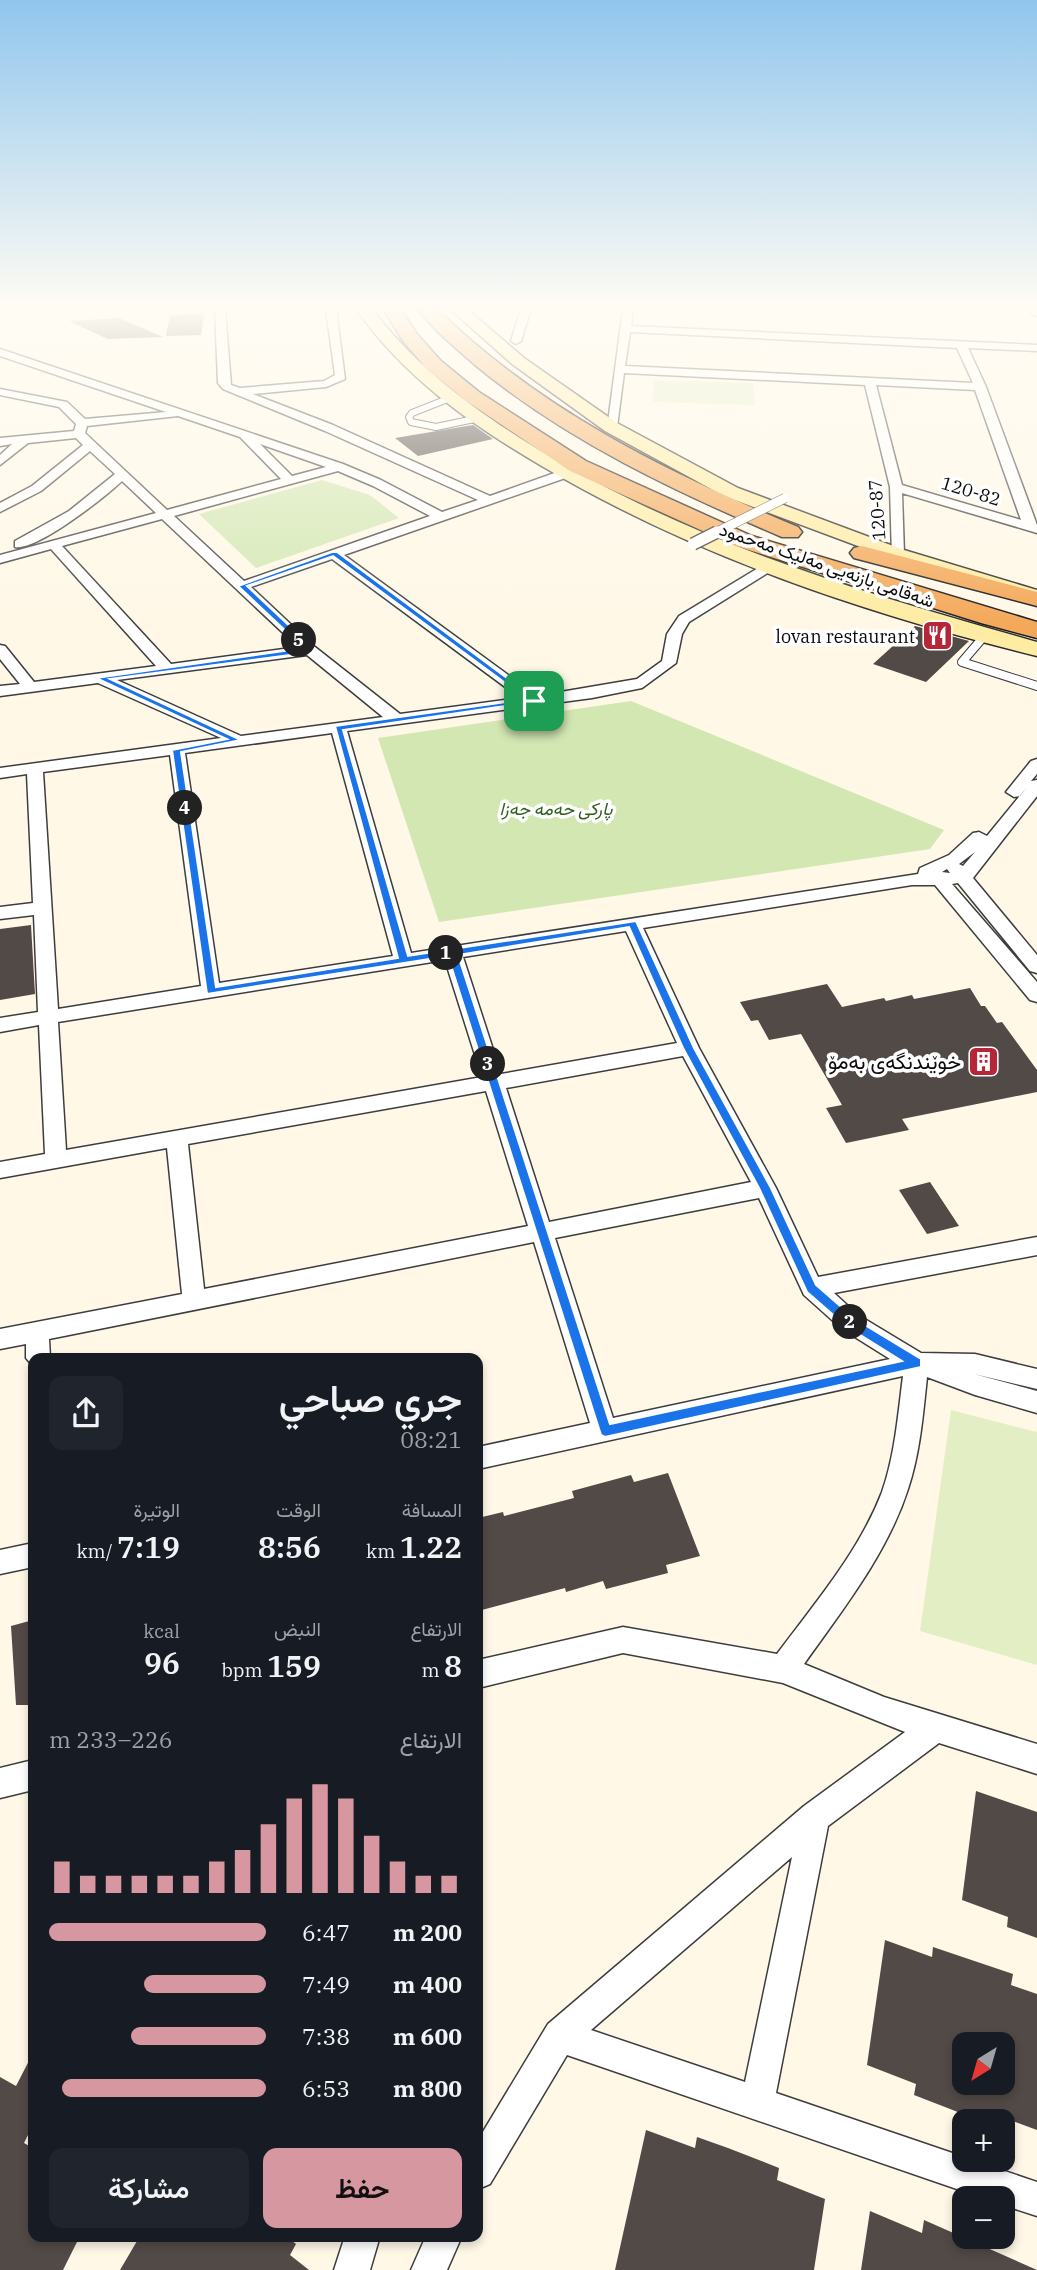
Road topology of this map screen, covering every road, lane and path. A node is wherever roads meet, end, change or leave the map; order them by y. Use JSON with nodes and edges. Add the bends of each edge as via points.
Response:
{"nodes":[{"id":1,"x":70,"y":415,"type":"edge"},
{"id":2,"x":176,"y":415,"type":"edge"},
{"id":3,"x":185,"y":415,"type":"edge"},
{"id":4,"x":294,"y":415,"type":"edge"},
{"id":5,"x":411,"y":415,"type":"edge"},
{"id":6,"x":475,"y":415,"type":"edge"},
{"id":7,"x":498,"y":415,"type":"edge"},
{"id":8,"x":560,"y":415,"type":"edge"},
{"id":9,"x":593,"y":415,"type":"edge"},
{"id":10,"x":613,"y":415,"type":"edge"},
{"id":11,"x":878,"y":415,"type":"edge"},
{"id":12,"x":991,"y":415,"type":"edge"},
{"id":13,"x":479,"y":418,"type":"junction"},
{"id":14,"x":611,"y":428,"type":"junction"},
{"id":15,"x":80,"y":429,"type":"junction"},
{"id":16,"x":243,"y":433,"type":"junction"},
{"id":17,"x":24,"y":440,"type":"junction"},
{"id":18,"x":0,"y":442,"type":"edge"},
{"id":19,"x":640,"y":442,"type":"junction"},
{"id":20,"x":90,"y":445,"type":"junction"},
{"id":21,"x":528,"y":450,"type":"joint"},
{"id":22,"x":0,"y":461,"type":"edge"},
{"id":23,"x":339,"y":467,"type":"junction"},
{"id":24,"x":573,"y":469,"type":"junction"},
{"id":25,"x":659,"y":473,"type":"junction"},
{"id":26,"x":121,"y":475,"type":"junction"},
{"id":27,"x":289,"y":480,"type":"junction"},
{"id":28,"x":896,"y":487,"type":"junction"},
{"id":29,"x":785,"y":498,"type":"dead end"},
{"id":30,"x":489,"y":500,"type":"junction"},
{"id":31,"x":0,"y":508,"type":"edge"},
{"id":32,"x":166,"y":513,"type":"junction"},
{"id":33,"x":441,"y":517,"type":"junction"},
{"id":34,"x":1034,"y":529,"type":"edge"},
{"id":35,"x":787,"y":531,"type":"junction"},
{"id":36,"x":744,"y":541,"type":"junction"},
{"id":37,"x":693,"y":544,"type":"dead end"},
{"id":38,"x":54,"y":545,"type":"junction"},
{"id":39,"x":0,"y":552,"type":"edge"},
{"id":40,"x":334,"y":554,"type":"junction"},
{"id":41,"x":897,"y":554,"type":"junction"},
{"id":42,"x":0,"y":559,"type":"edge"},
{"id":43,"x":770,"y":567,"type":"junction"},
{"id":44,"x":242,"y":586,"type":"junction"},
{"id":45,"x":1037,"y":598,"type":"edge"},
{"id":46,"x":1037,"y":616,"type":"edge"},
{"id":47,"x":1037,"y":630,"type":"edge"},
{"id":48,"x":986,"y":634,"type":"junction"},
{"id":49,"x":0,"y":649,"type":"edge"},
{"id":50,"x":1037,"y":649,"type":"edge"},
{"id":51,"x":310,"y":650,"type":"junction"},
{"id":52,"x":167,"y":669,"type":"junction"},
{"id":53,"x":100,"y":678,"type":"junction"},
{"id":54,"x":1037,"y":686,"type":"edge"},
{"id":55,"x":30,"y":687,"type":"junction"},
{"id":56,"x":0,"y":691,"type":"edge"},
{"id":57,"x":534,"y":701,"type":"junction"},
{"id":58,"x":397,"y":720,"type":"junction"},
{"id":59,"x":338,"y":728,"type":"junction"},
{"id":60,"x":237,"y":740,"type":"junction"},
{"id":61,"x":177,"y":750,"type":"junction"},
{"id":62,"x":1037,"y":764,"type":"edge"},
{"id":63,"x":35,"y":769,"type":"junction"},
{"id":64,"x":0,"y":773,"type":"edge"},
{"id":65,"x":1037,"y":785,"type":"edge"},
{"id":66,"x":947,"y":873,"type":"junction"},
{"id":67,"x":42,"y":908,"type":"junction"},
{"id":68,"x":0,"y":913,"type":"edge"},
{"id":69,"x":632,"y":923,"type":"junction"},
{"id":70,"x":452,"y":952,"type":"junction"},
{"id":71,"x":404,"y":960,"type":"junction"},
{"id":72,"x":1037,"y":967,"type":"edge"},
{"id":73,"x":211,"y":991,"type":"junction"},
{"id":74,"x":1037,"y":995,"type":"edge"},
{"id":75,"x":48,"y":1017,"type":"junction"},
{"id":76,"x":0,"y":1025,"type":"edge"},
{"id":77,"x":688,"y":1048,"type":"junction"},
{"id":78,"x":494,"y":1083,"type":"junction"},
{"id":79,"x":177,"y":1138,"type":"junction"},
{"id":80,"x":57,"y":1160,"type":"junction"},
{"id":81,"x":0,"y":1170,"type":"edge"},
{"id":82,"x":765,"y":1188,"type":"junction"},
{"id":83,"x":542,"y":1232,"type":"junction"},
{"id":84,"x":1037,"y":1246,"type":"edge"},
{"id":85,"x":812,"y":1288,"type":"junction"},
{"id":86,"x":194,"y":1301,"type":"junction"},
{"id":87,"x":37,"y":1332,"type":"junction"},
{"id":88,"x":0,"y":1339,"type":"edge"},
{"id":89,"x":38,"y":1353,"type":"edge"},
{"id":90,"x":917,"y":1363,"type":"junction"},
{"id":91,"x":1037,"y":1379,"type":"edge"},
{"id":92,"x":1037,"y":1402,"type":"edge"},
{"id":93,"x":605,"y":1431,"type":"junction"},
{"id":94,"x":483,"y":1457,"type":"edge"},
{"id":95,"x":28,"y":1556,"type":"edge"},
{"id":96,"x":0,"y":1562,"type":"edge"},
{"id":97,"x":783,"y":1669,"type":"junction"},
{"id":98,"x":483,"y":1673,"type":"edge"},
{"id":99,"x":936,"y":1727,"type":"junction"},
{"id":100,"x":1037,"y":1759,"type":"edge"},
{"id":101,"x":28,"y":1776,"type":"edge"},
{"id":102,"x":0,"y":1783,"type":"edge"},
{"id":103,"x":816,"y":1816,"type":"junction"},
{"id":104,"x":560,"y":2036,"type":"junction"},
{"id":105,"x":757,"y":2103,"type":"junction"},
{"id":106,"x":483,"y":2164,"type":"edge"},
{"id":107,"x":1037,"y":2199,"type":"edge"},
{"id":108,"x":361,"y":2242,"type":"edge"},
{"id":109,"x":443,"y":2242,"type":"edge"},
{"id":110,"x":352,"y":2270,"type":"edge"},
{"id":111,"x":429,"y":2270,"type":"edge"}],
"edges":[{"from":1,"to":15,"type":"street"},
{"from":2,"to":15,"type":"street"},
{"from":3,"to":16,"type":"street"},
{"from":4,"to":30,"type":"street"},
{"from":5,"to":13,"type":"lane","via":[[411,422],[423,428]]},
{"from":6,"to":13,"type":"main road"},
{"from":7,"to":24,"type":"highway","name":"شەقامی بازنەیی مەلیک مەحمود"},
{"from":8,"to":25,"type":"highway","name":"شەقامی بازنەیی مەلیک مەحمود"},
{"from":9,"to":14,"type":"main road"},
{"from":10,"to":14,"type":"street"},
{"from":11,"to":28,"type":"street","name":"120-87"},
{"from":12,"to":34,"type":"street"},
{"from":13,"to":21,"type":"main road"},
{"from":14,"to":19,"type":"main road"},
{"from":15,"to":17,"type":"street"},
{"from":15,"to":20,"type":"street"},
{"from":16,"to":23,"type":"street"},
{"from":16,"to":27,"type":"street"},
{"from":17,"to":18,"type":"street"},
{"from":17,"to":22,"type":"street"},
{"from":19,"to":25,"type":"highway"},
{"from":19,"to":41,"type":"main road","via":[[731,492]]},
{"from":20,"to":26,"type":"street"},
{"from":20,"to":31,"type":"street","via":[[52,476]]},
{"from":21,"to":24,"type":"highway"},
{"from":23,"to":27,"type":"street"},
{"from":23,"to":33,"type":"street"},
{"from":24,"to":30,"type":"street"},
{"from":24,"to":36,"type":"highway","name":"شەقامی بازنەیی مەلیک مەحمود"},
{"from":24,"to":43,"type":"main road","via":[[680,531]]},
{"from":25,"to":35,"type":"highway","name":"شەقامی بازنەیی مەلیک مەحمود"},
{"from":26,"to":32,"type":"street"},
{"from":26,"to":39,"type":"street","via":[[98,498],[60,524]]},
{"from":27,"to":32,"type":"street"},
{"from":28,"to":34,"type":"street","name":"120-82"},
{"from":28,"to":41,"type":"street","name":"120-87"},
{"from":29,"to":37,"type":"street","bridge":true},
{"from":30,"to":33,"type":"street"},
{"from":32,"to":38,"type":"street"},
{"from":32,"to":44,"type":"street"},
{"from":33,"to":40,"type":"street"},
{"from":35,"to":45,"type":"highway"},
{"from":35,"to":46,"type":"highway","name":"شەقامی بازنەیی مەلیک مەحمود","via":[[900,574]]},
{"from":36,"to":47,"type":"highway","name":"شەقامی بازنەیی مەلیک مەحمود"},
{"from":36,"to":48,"type":"highway","via":[[811,572]]},
{"from":38,"to":42,"type":"street"},
{"from":38,"to":52,"type":"street"},
{"from":40,"to":44,"type":"street"},
{"from":40,"to":57,"type":"street"},
{"from":41,"to":45,"type":"main road"},
{"from":43,"to":48,"type":"main road"},
{"from":43,"to":57,"type":"street","via":[[684,619],[672,637],[670,663],[642,683]]},
{"from":44,"to":51,"type":"street"},
{"from":48,"to":50,"type":"main road"},
{"from":48,"to":54,"type":"lane","via":[[962,662]]},
{"from":49,"to":55,"type":"street"},
{"from":51,"to":52,"type":"street"},
{"from":51,"to":58,"type":"street"},
{"from":52,"to":53,"type":"street"},
{"from":53,"to":55,"type":"street"},
{"from":53,"to":60,"type":"street"},
{"from":55,"to":56,"type":"street"},
{"from":57,"to":58,"type":"street"},
{"from":58,"to":59,"type":"street"},
{"from":59,"to":60,"type":"street"},
{"from":59,"to":71,"type":"street"},
{"from":60,"to":61,"type":"street"},
{"from":61,"to":63,"type":"street"},
{"from":61,"to":73,"type":"street"},
{"from":62,"to":66,"type":"street"},
{"from":63,"to":64,"type":"street"},
{"from":63,"to":67,"type":"street"},
{"from":65,"to":66,"type":"street"},
{"from":66,"to":69,"type":"street"},
{"from":66,"to":72,"type":"street"},
{"from":66,"to":74,"type":"street"},
{"from":67,"to":68,"type":"street"},
{"from":67,"to":75,"type":"street"},
{"from":69,"to":70,"type":"street"},
{"from":69,"to":77,"type":"street"},
{"from":70,"to":71,"type":"street"},
{"from":70,"to":78,"type":"street"},
{"from":71,"to":73,"type":"street"},
{"from":73,"to":75,"type":"street"},
{"from":75,"to":76,"type":"street"},
{"from":75,"to":80,"type":"street"},
{"from":77,"to":78,"type":"street"},
{"from":77,"to":82,"type":"street"},
{"from":78,"to":79,"type":"street"},
{"from":78,"to":83,"type":"street"},
{"from":79,"to":80,"type":"street"},
{"from":79,"to":86,"type":"street"},
{"from":80,"to":81,"type":"street"},
{"from":82,"to":83,"type":"street"},
{"from":82,"to":85,"type":"street"},
{"from":83,"to":86,"type":"street"},
{"from":83,"to":93,"type":"street"},
{"from":84,"to":85,"type":"street"},
{"from":85,"to":90,"type":"street","via":[[850,1322]]},
{"from":86,"to":87,"type":"street"},
{"from":87,"to":88,"type":"street"},
{"from":87,"to":89,"type":"street"},
{"from":90,"to":91,"type":"street","via":[[975,1364]]},
{"from":90,"to":92,"type":"street"},
{"from":90,"to":93,"type":"street"},
{"from":90,"to":97,"type":"street","via":[[902,1468],[882,1522],[846,1582]]},
{"from":93,"to":94,"type":"street"},
{"from":95,"to":96,"type":"street"},
{"from":97,"to":98,"type":"street","via":[[624,1640]]},
{"from":97,"to":99,"type":"street"},
{"from":99,"to":100,"type":"street"},
{"from":99,"to":103,"type":"street"},
{"from":101,"to":102,"type":"street"},
{"from":103,"to":104,"type":"street"},
{"from":103,"to":105,"type":"street"},
{"from":104,"to":105,"type":"street"},
{"from":104,"to":106,"type":"street"},
{"from":105,"to":107,"type":"street"},
{"from":108,"to":110,"type":"street"},
{"from":109,"to":111,"type":"street"}]}
